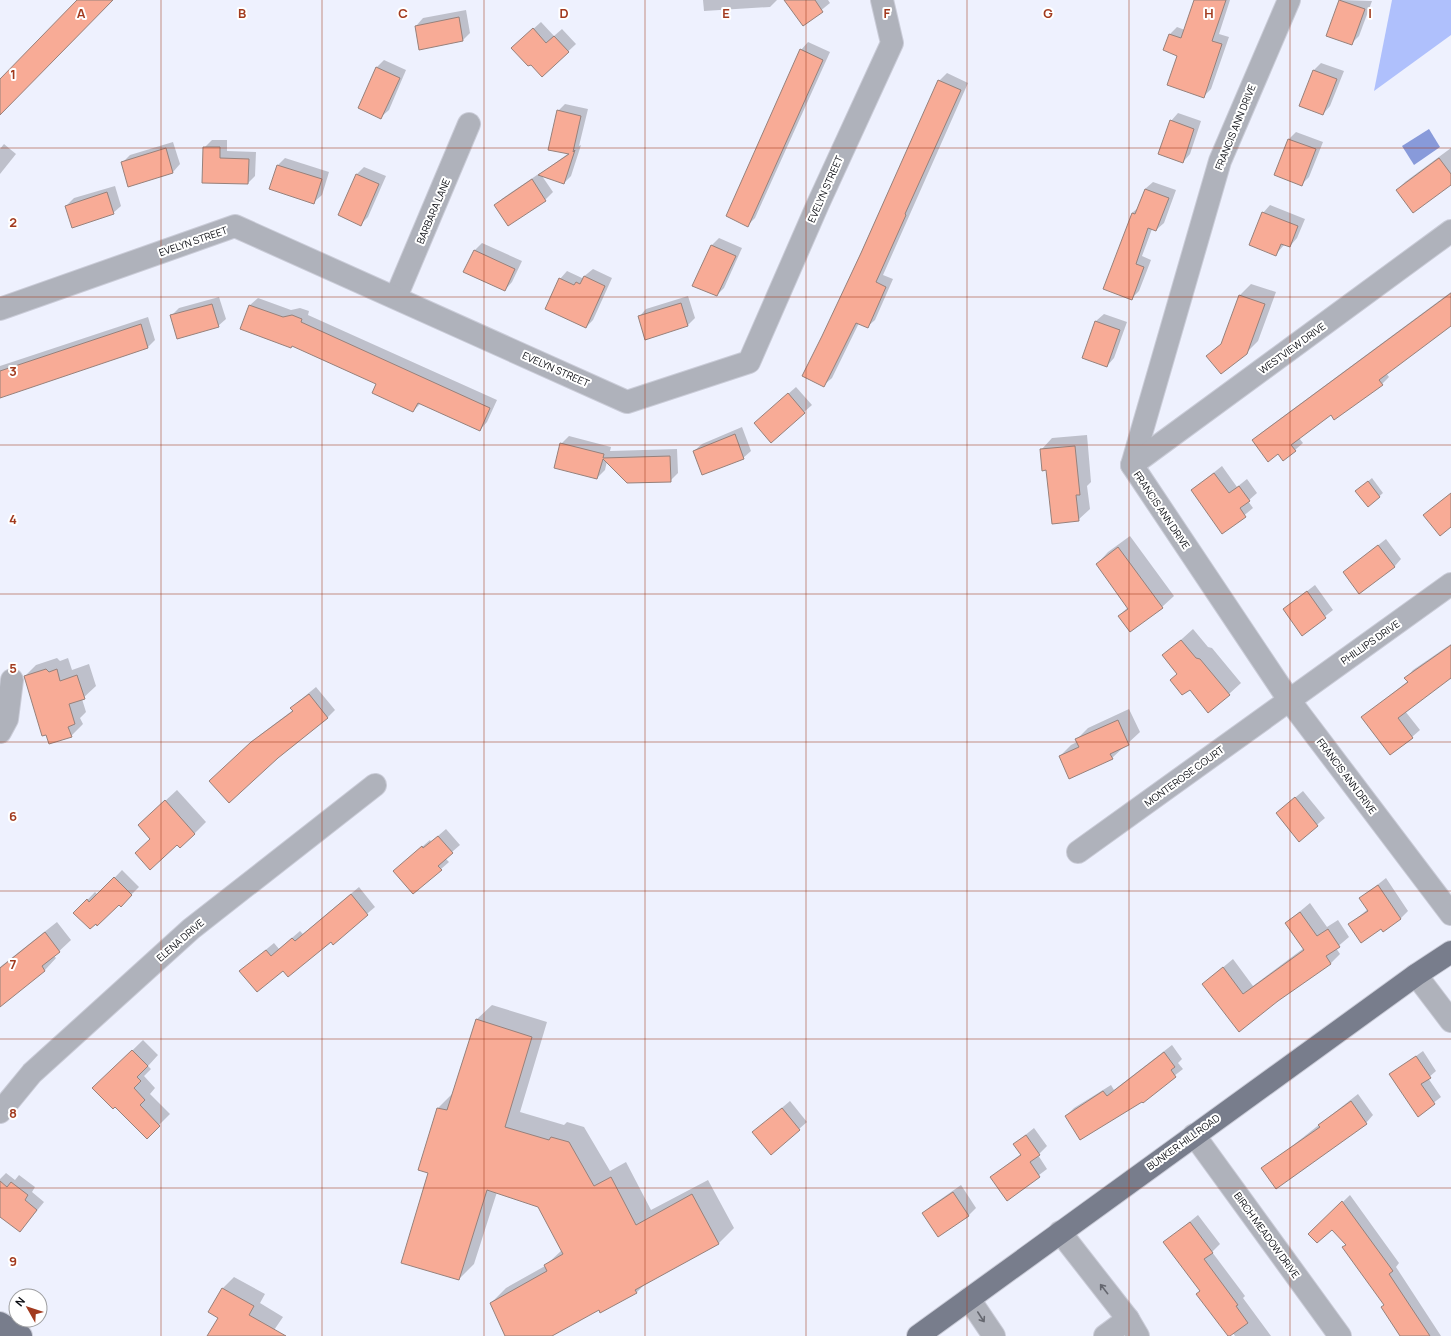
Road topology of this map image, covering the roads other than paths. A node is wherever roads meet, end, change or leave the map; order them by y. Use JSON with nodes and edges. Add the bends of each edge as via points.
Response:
{"nodes":[{"id":1,"x":882,"y":0,"type":"edge"},
{"id":2,"x":1289,"y":0,"type":"edge"},
{"id":3,"x":469,"y":124,"type":"dead end"},
{"id":4,"x":1451,"y":230,"type":"edge"},
{"id":5,"x":396,"y":297,"type":"junction"},
{"id":6,"x":0,"y":308,"type":"edge"},
{"id":7,"x":1132,"y":465,"type":"junction"},
{"id":8,"x":1451,"y":584,"type":"edge"},
{"id":9,"x":12,"y":680,"type":"dead end"},
{"id":10,"x":1289,"y":700,"type":"junction"},
{"id":11,"x":0,"y":732,"type":"edge"},
{"id":12,"x":375,"y":785,"type":"dead end"},
{"id":13,"x":1078,"y":852,"type":"dead end"},
{"id":14,"x":1451,"y":914,"type":"edge"},
{"id":15,"x":1451,"y":952,"type":"edge"},
{"id":16,"x":1416,"y":975,"type":"junction"},
{"id":17,"x":1451,"y":1021,"type":"edge"},
{"id":18,"x":0,"y":1112,"type":"edge"},
{"id":19,"x":1194,"y":1135,"type":"junction"},
{"id":20,"x":1060,"y":1232,"type":"junction"},
{"id":21,"x":969,"y":1299,"type":"junction"},
{"id":22,"x":0,"y":1323,"type":"edge"},
{"id":23,"x":1133,"y":1328,"type":"edge"},
{"id":24,"x":21,"y":1336,"type":"edge"},
{"id":25,"x":918,"y":1336,"type":"edge"},
{"id":26,"x":994,"y":1336,"type":"edge"},
{"id":27,"x":1105,"y":1336,"type":"edge"},
{"id":28,"x":1340,"y":1336,"type":"edge"}],
"edges":[{"from":1,"to":5,"type":"street","name":"EVELYN STREET","via":[[892,43],[818,204],[750,362],[627,402]]},
{"from":2,"to":7,"type":"street","name":"FRANCIS ANN DRIVE","via":[[1220,161]]},
{"from":3,"to":5,"type":"street","name":"BARBARA LANE"},
{"from":4,"to":7,"type":"street","name":"WESTVIEW DRIVE"},
{"from":5,"to":6,"type":"street","name":"EVELYN STREET","via":[[236,226]]},
{"from":7,"to":10,"type":"street","name":"FRANCIS ANN DRIVE"},
{"from":8,"to":10,"type":"street","name":"PHILLIPS DRIVE"},
{"from":9,"to":11,"type":"street","via":[[7,719]]},
{"from":10,"to":13,"type":"street","name":"MONTEROSE COURT"},
{"from":10,"to":14,"type":"street","name":"FRANCIS ANN DRIVE"},
{"from":12,"to":18,"type":"street","name":"ELENA DRIVE","via":[[191,929],[32,1073]]},
{"from":15,"to":16,"type":"main road","name":"BUNKER HILL ROAD"},
{"from":16,"to":17,"type":"street"},
{"from":16,"to":19,"type":"main road","name":"BUNKER HILL ROAD"},
{"from":19,"to":20,"type":"main road","name":"BUNKER HILL ROAD"},
{"from":19,"to":28,"type":"street","name":"BIRCH MEADOW DRIVE"},
{"from":20,"to":21,"type":"main road","name":"BUNKER HILL ROAD"},
{"from":23,"to":20,"type":"street","one_way":true},
{"from":21,"to":25,"type":"main road","name":"BUNKER HILL ROAD"},
{"from":21,"to":26,"type":"street","one_way":true},
{"from":22,"to":24,"type":"main road"},
{"from":23,"to":27,"type":"street"}]}
